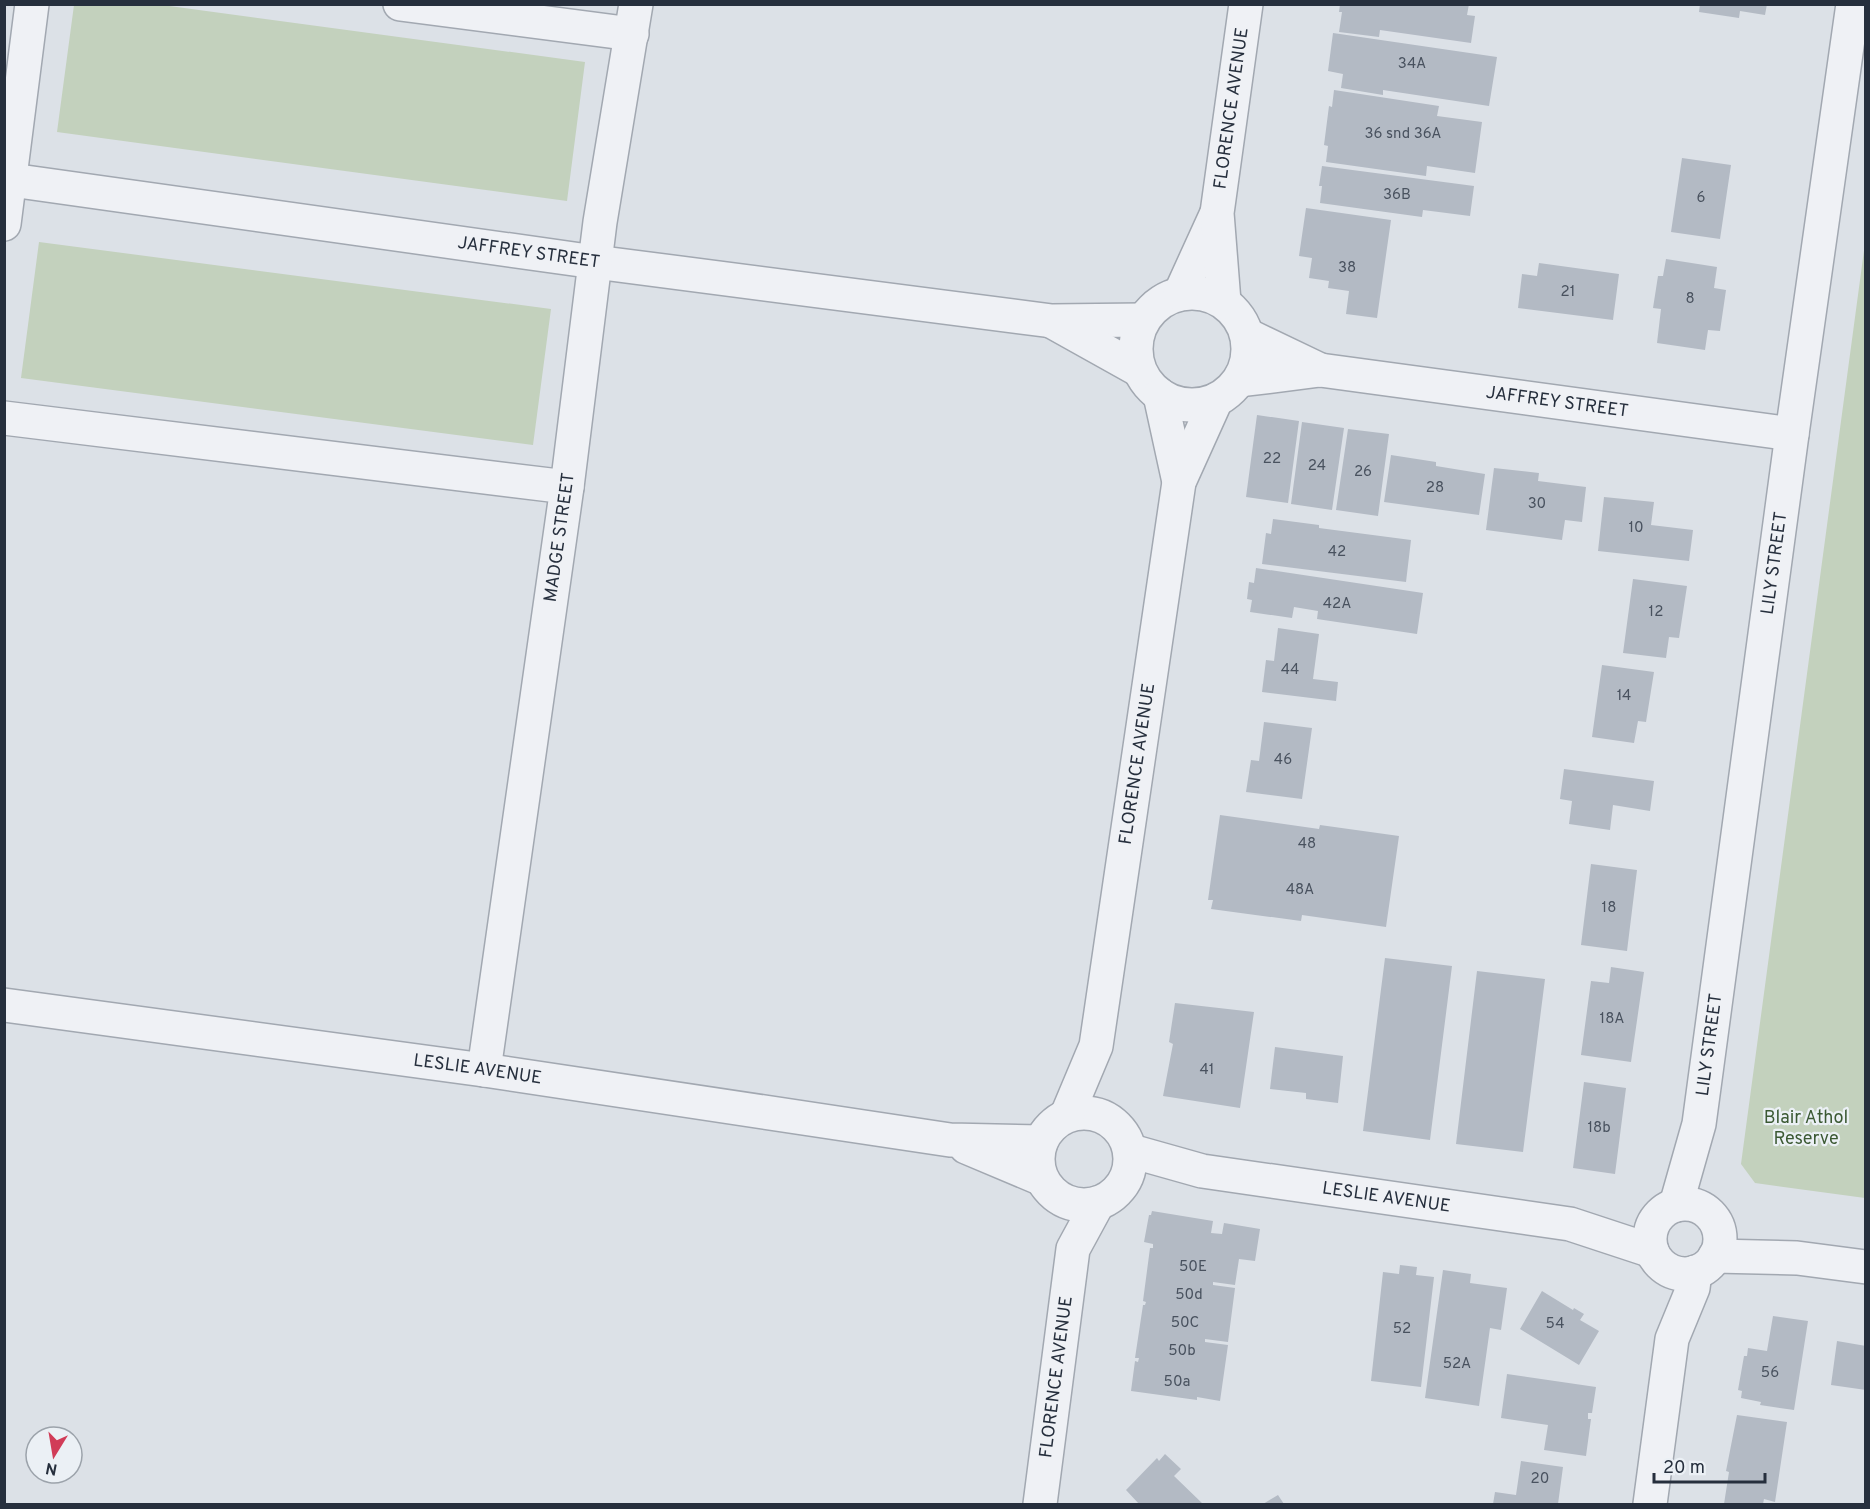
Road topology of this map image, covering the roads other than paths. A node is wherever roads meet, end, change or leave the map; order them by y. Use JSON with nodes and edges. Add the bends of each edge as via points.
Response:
{"nodes":[{"id":1,"x":32,"y":4,"type":"edge"},
{"id":2,"x":400,"y":4,"type":"edge"},
{"id":3,"x":1246,"y":4,"type":"edge"},
{"id":4,"x":1853,"y":4,"type":"edge"},
{"id":5,"x":634,"y":19,"type":"edge"},
{"id":6,"x":8,"y":179,"type":"edge"},
{"id":7,"x":1217,"y":213,"type":"junction"},
{"id":8,"x":4,"y":224,"type":"edge"},
{"id":9,"x":595,"y":262,"type":"junction"},
{"id":10,"x":1180,"y":294,"type":"junction"},
{"id":11,"x":1224,"y":302,"type":"junction"},
{"id":12,"x":1143,"y":320,"type":"junction"},
{"id":13,"x":1052,"y":321,"type":"junction"},
{"id":14,"x":1247,"y":335,"type":"junction"},
{"id":15,"x":1139,"y":370,"type":"junction"},
{"id":16,"x":1320,"y":370,"type":"junction"},
{"id":17,"x":1228,"y":390,"type":"junction"},
{"id":18,"x":1160,"y":395,"type":"junction"},
{"id":19,"x":4,"y":418,"type":"edge"},
{"id":20,"x":1792,"y":434,"type":"junction"},
{"id":21,"x":1179,"y":482,"type":"junction"},
{"id":22,"x":567,"y":488,"type":"junction"},
{"id":23,"x":4,"y":1005,"type":"edge"},
{"id":24,"x":1096,"y":1046,"type":"junction"},
{"id":25,"x":484,"y":1070,"type":"junction"},
{"id":26,"x":1067,"y":1115,"type":"junction"},
{"id":27,"x":1110,"y":1120,"type":"junction"},
{"id":28,"x":951,"y":1140,"type":"junction"},
{"id":29,"x":1041,"y":1142,"type":"junction"},
{"id":30,"x":1131,"y":1151,"type":"junction"},
{"id":31,"x":1202,"y":1171,"type":"junction"},
{"id":32,"x":1050,"y":1188,"type":"junction"},
{"id":33,"x":1109,"y":1196,"type":"junction"},
{"id":34,"x":1685,"y":1239,"type":"junction"},
{"id":35,"x":1073,"y":1249,"type":"junction"},
{"id":36,"x":1866,"y":1267,"type":"edge"},
{"id":37,"x":1040,"y":1504,"type":"edge"},
{"id":38,"x":1650,"y":1504,"type":"edge"}],
"edges":[{"from":1,"to":6,"type":"street"},
{"from":2,"to":5,"type":"street"},
{"from":3,"to":7,"type":"street","name":"FLORENCE AVENUE"},
{"from":4,"to":20,"type":"street","name":"LILY STREET"},
{"from":5,"to":9,"type":"street","name":"MADGE STREET"},
{"from":6,"to":8,"type":"street"},
{"from":6,"to":9,"type":"street","name":"JAFFREY STREET"},
{"from":7,"to":10,"type":"street","name":"FLORENCE AVENUE"},
{"from":7,"to":11,"type":"street","name":"FLORENCE AVENUE"},
{"from":9,"to":13,"type":"street","name":"JAFFREY STREET"},
{"from":9,"to":22,"type":"street","name":"MADGE STREET"},
{"from":10,"to":11,"type":"street","via":[[1203,293]]},
{"from":10,"to":12,"type":"street","via":[[1159,303]]},
{"from":11,"to":14,"type":"street","via":[[1239,317]]},
{"from":12,"to":13,"type":"street","name":"JAFFREY STREET"},
{"from":12,"to":15,"type":"street","via":[[1136,345]]},
{"from":13,"to":15,"type":"street","name":"JAFFREY STREET"},
{"from":14,"to":16,"type":"street","name":"JAFFREY STREET"},
{"from":14,"to":17,"type":"street","via":[[1248,358]]},
{"from":15,"to":18,"type":"street"},
{"from":16,"to":17,"type":"street","name":"JAFFREY STREET"},
{"from":16,"to":20,"type":"street","name":"JAFFREY STREET"},
{"from":17,"to":18,"type":"street","via":[[1187,405]]},
{"from":17,"to":21,"type":"street","name":"FLORENCE AVENUE"},
{"from":18,"to":21,"type":"street","name":"FLORENCE AVENUE"},
{"from":19,"to":22,"type":"street"},
{"from":20,"to":34,"type":"street","name":"LILY STREET"},
{"from":21,"to":24,"type":"street","name":"FLORENCE AVENUE"},
{"from":22,"to":25,"type":"street","name":"MADGE STREET"},
{"from":23,"to":25,"type":"street","name":"LESLIE AVENUE"},
{"from":24,"to":26,"type":"street","name":"FLORENCE AVENUE"},
{"from":24,"to":27,"type":"street","name":"FLORENCE AVENUE"},
{"from":25,"to":28,"type":"street","name":"LESLIE AVENUE"},
{"from":26,"to":27,"type":"street","via":[[1089,1112]]},
{"from":26,"to":29,"type":"street","via":[[1051,1126]]},
{"from":27,"to":30,"type":"street","via":[[1124,1134]]},
{"from":28,"to":29,"type":"street","name":"LESLIE AVENUE"},
{"from":28,"to":32,"type":"street","name":"LESLIE AVENUE"},
{"from":29,"to":32,"type":"street","via":[[1038,1160]]},
{"from":30,"to":31,"type":"street","name":"LESLIE AVENUE"},
{"from":30,"to":33,"type":"street","via":[[1130,1171]]},
{"from":31,"to":33,"type":"street","name":"LESLIE AVENUE"},
{"from":31,"to":34,"type":"street","name":"LESLIE AVENUE"},
{"from":32,"to":33,"type":"street","via":[[1077,1205]]},
{"from":32,"to":35,"type":"street","name":"FLORENCE AVENUE"},
{"from":33,"to":35,"type":"street","name":"FLORENCE AVENUE"},
{"from":34,"to":36,"type":"street","name":"LESLIE AVENUE"},
{"from":34,"to":38,"type":"street","name":"LILY STREET","via":[[1693,1288],[1672,1339]]},
{"from":35,"to":37,"type":"street","name":"FLORENCE AVENUE"}]}
